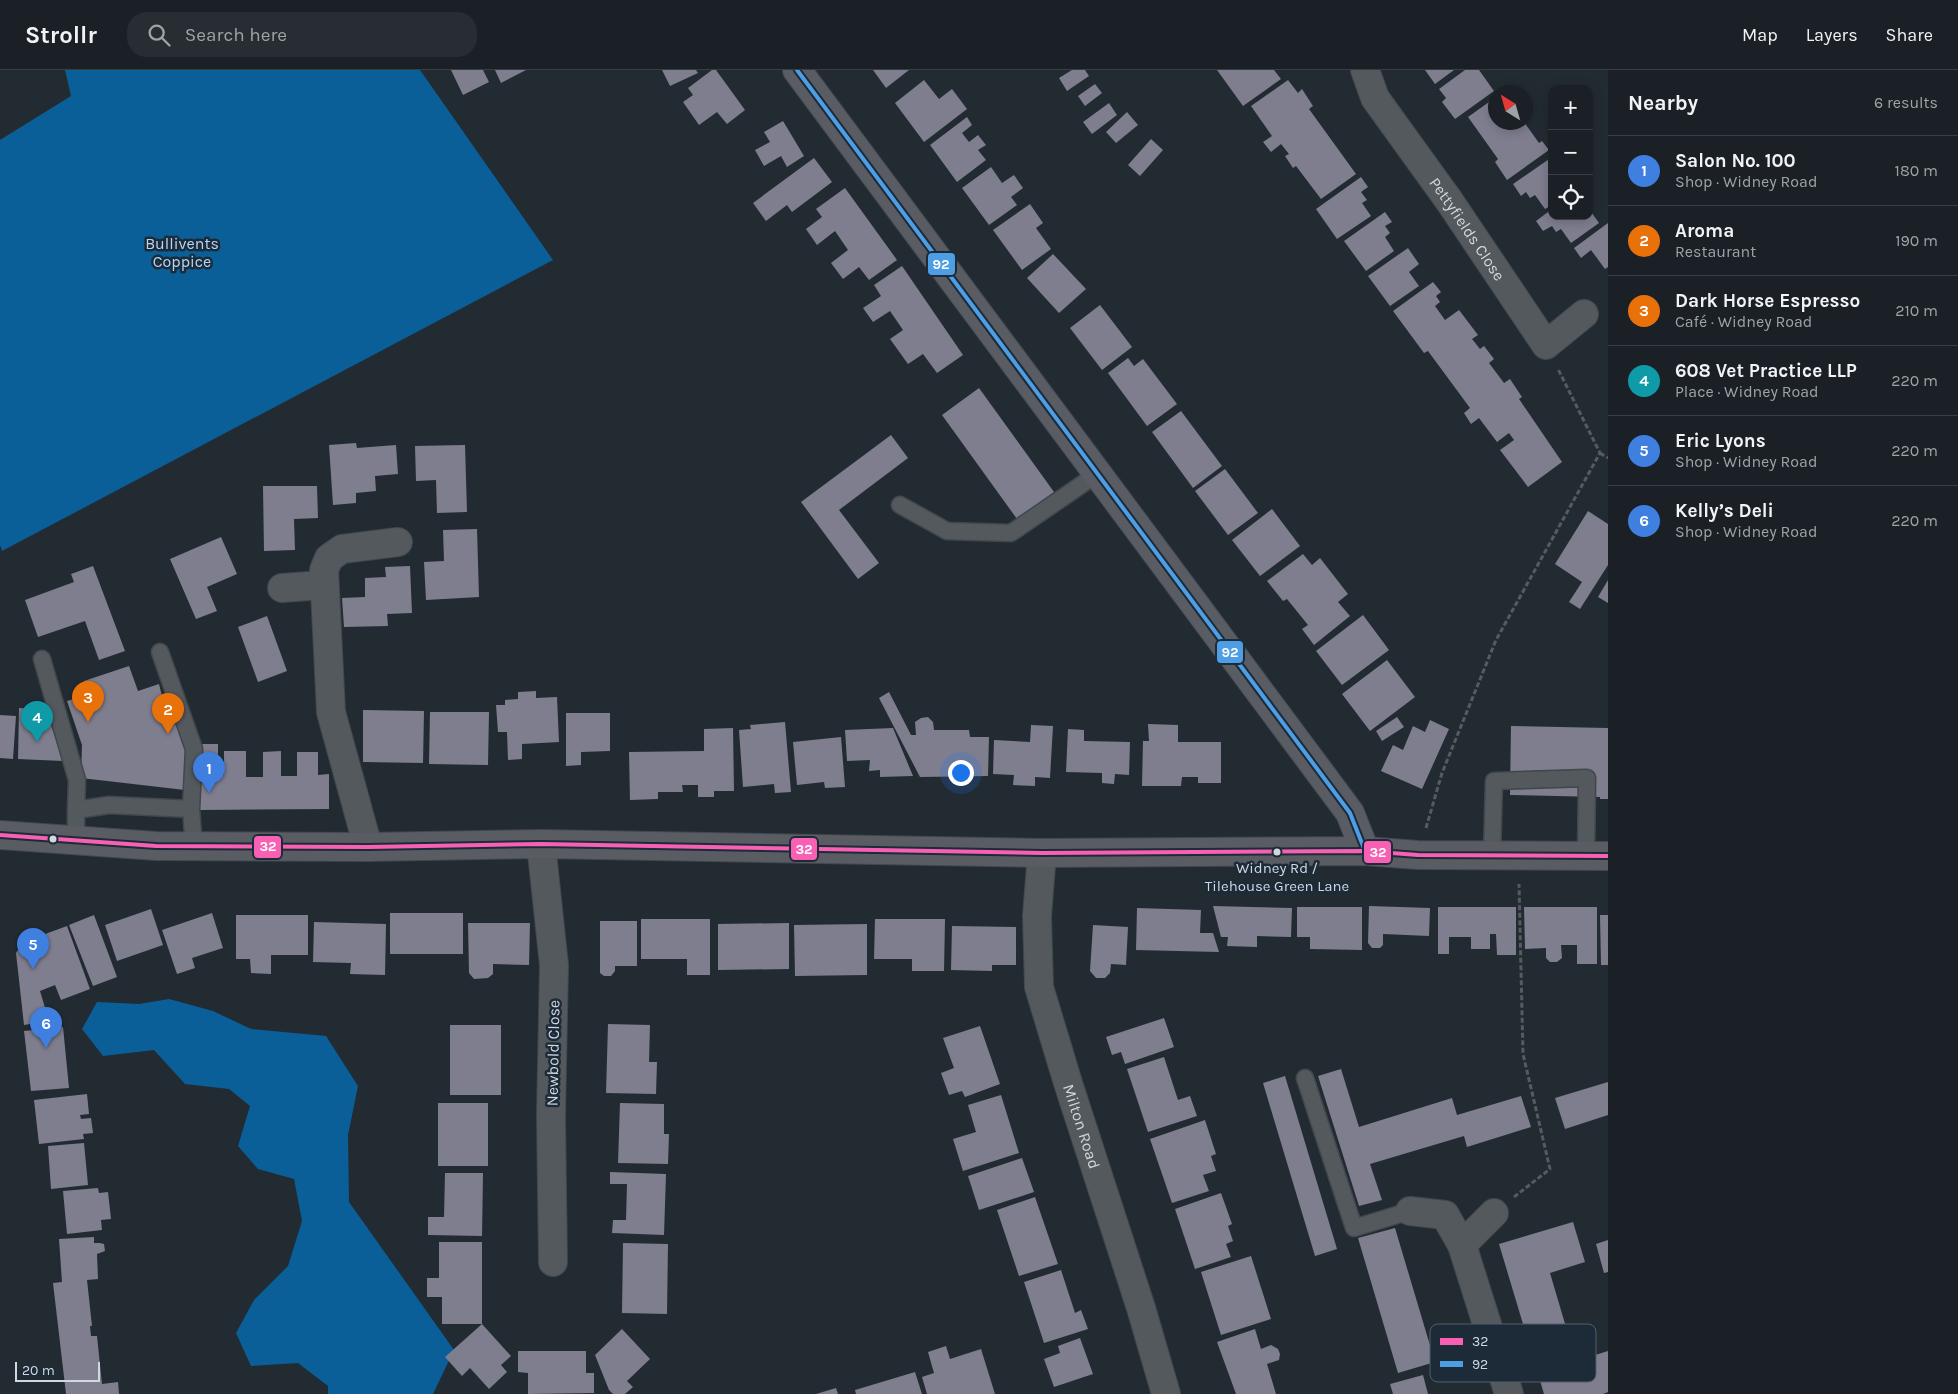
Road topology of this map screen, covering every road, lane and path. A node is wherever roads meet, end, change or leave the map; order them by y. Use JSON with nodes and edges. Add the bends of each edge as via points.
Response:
{"nodes":[{"id":1,"x":797,"y":70,"type":"edge"},
{"id":2,"x":1365,"y":70,"type":"edge"},
{"id":3,"x":1584,"y":314,"type":"dead end"},
{"id":4,"x":1546,"y":345,"type":"junction"},
{"id":5,"x":1600,"y":453,"type":"junction"},
{"id":6,"x":1608,"y":458,"type":"edge"},
{"id":7,"x":1097,"y":474,"type":"junction"},
{"id":8,"x":900,"y":505,"type":"dead end"},
{"id":9,"x":398,"y":542,"type":"dead end"},
{"id":10,"x":323,"y":584,"type":"junction"},
{"id":11,"x":282,"y":588,"type":"dead end"},
{"id":12,"x":160,"y":652,"type":"dead end"},
{"id":13,"x":42,"y":659,"type":"dead end"},
{"id":14,"x":191,"y":809,"type":"junction"},
{"id":15,"x":76,"y":810,"type":"junction"},
{"id":16,"x":0,"y":835,"type":"edge"},
{"id":17,"x":76,"y":841,"type":"junction"},
{"id":18,"x":541,"y":844,"type":"junction"},
{"id":19,"x":194,"y":847,"type":"junction"},
{"id":20,"x":368,"y":848,"type":"junction"},
{"id":21,"x":1364,"y":851,"type":"junction"},
{"id":22,"x":1042,"y":852,"type":"junction"},
{"id":23,"x":1418,"y":855,"type":"junction"},
{"id":24,"x":1505,"y":856,"type":"junction"},
{"id":25,"x":1597,"y":856,"type":"edge"},
{"id":26,"x":1305,"y":1078,"type":"dead end"},
{"id":27,"x":1410,"y":1211,"type":"joint"},
{"id":28,"x":1494,"y":1212,"type":"joint"},
{"id":29,"x":1462,"y":1245,"type":"junction"},
{"id":30,"x":553,"y":1262,"type":"dead end"},
{"id":31,"x":1487,"y":1324,"type":"edge"},
{"id":32,"x":1505,"y":1382,"type":"edge"},
{"id":33,"x":1166,"y":1394,"type":"edge"},
{"id":34,"x":1509,"y":1394,"type":"edge"}],
"edges":[{"from":1,"to":7,"type":"street"},
{"from":2,"to":4,"type":"street","name":"Pettyfields Close","via":[[1375,98]]},
{"from":3,"to":4,"type":"street"},
{"from":4,"to":5,"type":"path"},
{"from":5,"to":6,"type":"path"},
{"from":5,"to":23,"type":"path","via":[[1496,640],[1442,773]]},
{"from":7,"to":8,"type":"lane","via":[[1011,533],[947,531]]},
{"from":7,"to":21,"type":"street","via":[[1350,813]]},
{"from":9,"to":10,"type":"street","via":[[342,549],[329,558]]},
{"from":10,"to":11,"type":"street"},
{"from":10,"to":20,"type":"street","via":[[331,712]]},
{"from":12,"to":14,"type":"lane","via":[[194,749]]},
{"from":13,"to":15,"type":"lane","via":[[77,780]]},
{"from":14,"to":15,"type":"lane","via":[[109,805]]},
{"from":14,"to":19,"type":"lane"},
{"from":15,"to":17,"type":"lane"},
{"from":16,"to":17,"type":"street"},
{"from":17,"to":19,"type":"street"},
{"from":18,"to":20,"type":"street"},
{"from":18,"to":22,"type":"street"},
{"from":18,"to":30,"type":"street","name":"Newbold Close","via":[[554,965]]},
{"from":19,"to":20,"type":"street"},
{"from":21,"to":22,"type":"street"},
{"from":21,"to":23,"type":"street"},
{"from":22,"to":33,"type":"street","name":"Milton Road","via":[[1037,916],[1039,987]]},
{"from":23,"to":24,"type":"street"},
{"from":24,"to":25,"type":"street"},
{"from":24,"to":25,"type":"lane","via":[[1494,780],[1587,778]]},
{"from":24,"to":28,"type":"path","via":[[1523,1054],[1550,1169]]},
{"from":26,"to":27,"type":"lane","via":[[1354,1228]]},
{"from":27,"to":29,"type":"street","via":[[1445,1215]]},
{"from":28,"to":29,"type":"street"},
{"from":29,"to":31,"type":"street"},
{"from":32,"to":34,"type":"street"}]}
